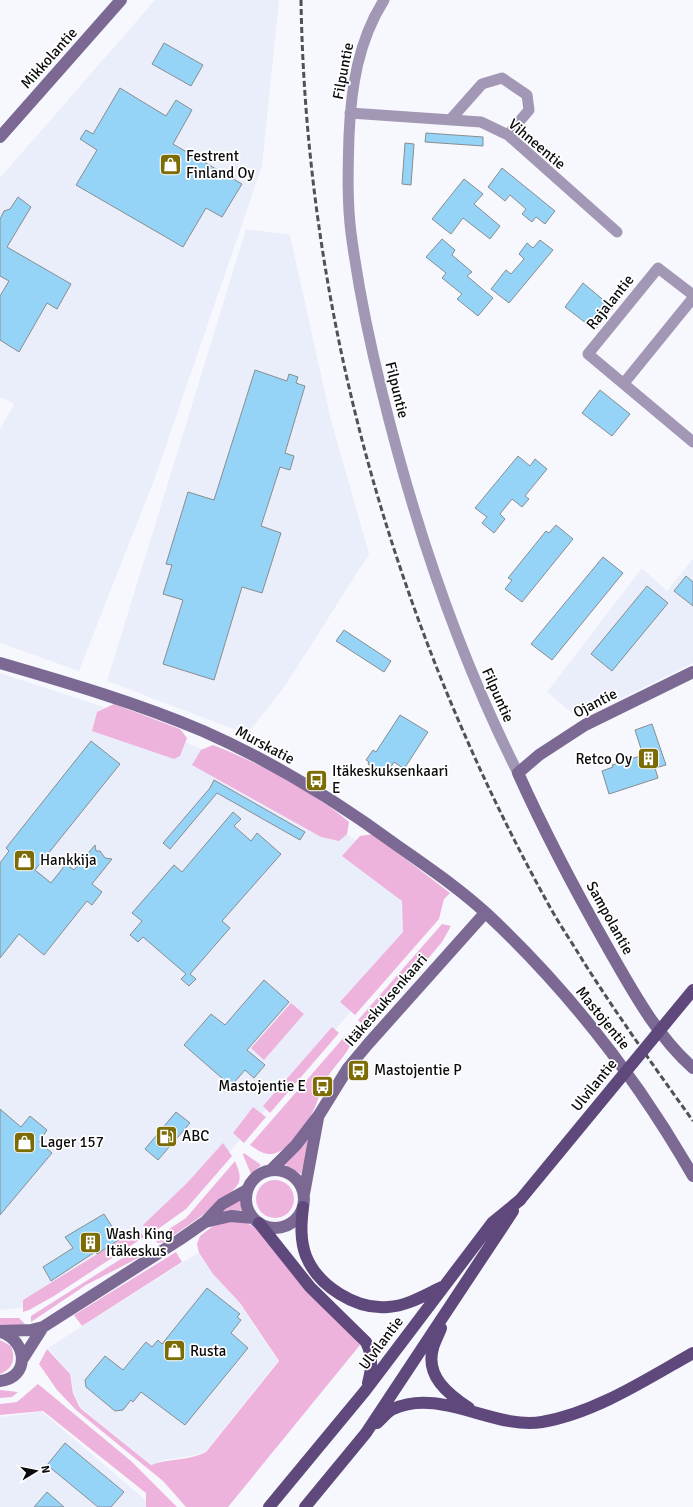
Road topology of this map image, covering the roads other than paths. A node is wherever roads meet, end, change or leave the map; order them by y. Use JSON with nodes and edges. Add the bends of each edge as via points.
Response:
{"nodes":[{"id":1,"x":121,"y":0,"type":"edge"},
{"id":2,"x":384,"y":0,"type":"edge"},
{"id":3,"x":350,"y":113,"type":"junction"},
{"id":4,"x":451,"y":119,"type":"junction"},
{"id":5,"x":508,"y":135,"type":"junction"},
{"id":6,"x":0,"y":137,"type":"edge"},
{"id":7,"x":617,"y":232,"type":"dead end"},
{"id":8,"x":693,"y":297,"type":"edge"},
{"id":9,"x":624,"y":383,"type":"junction"},
{"id":10,"x":693,"y":442,"type":"edge"},
{"id":11,"x":0,"y":663,"type":"edge"},
{"id":12,"x":693,"y":672,"type":"edge"},
{"id":13,"x":518,"y":773,"type":"junction"},
{"id":14,"x":486,"y":913,"type":"junction"},
{"id":15,"x":693,"y":990,"type":"edge"},
{"id":16,"x":693,"y":1068,"type":"edge"},
{"id":17,"x":319,"y":1115,"type":"junction"},
{"id":18,"x":272,"y":1169,"type":"junction"},
{"id":19,"x":693,"y":1176,"type":"edge"},
{"id":20,"x":246,"y":1190,"type":"junction"},
{"id":21,"x":304,"y":1194,"type":"junction"},
{"id":22,"x":520,"y":1200,"type":"junction"},
{"id":23,"x":303,"y":1207,"type":"junction"},
{"id":24,"x":256,"y":1221,"type":"junction"},
{"id":25,"x":205,"y":1222,"type":"junction"},
{"id":26,"x":445,"y":1285,"type":"junction"},
{"id":27,"x":452,"y":1301,"type":"junction"},
{"id":28,"x":43,"y":1327,"type":"junction"},
{"id":29,"x":0,"y":1331,"type":"edge"},
{"id":30,"x":693,"y":1354,"type":"edge"},
{"id":31,"x":22,"y":1360,"type":"junction"},
{"id":32,"x":0,"y":1381,"type":"edge"},
{"id":33,"x":365,"y":1391,"type":"junction"},
{"id":34,"x":473,"y":1410,"type":"junction"},
{"id":35,"x":366,"y":1433,"type":"junction"},
{"id":36,"x":269,"y":1507,"type":"edge"},
{"id":37,"x":305,"y":1507,"type":"edge"}],
"edges":[{"from":1,"to":6,"type":"street","name":"Mikkolantie"},
{"from":2,"to":3,"type":"street","name":"Filpuntie","via":[[363,43]]},
{"from":3,"to":4,"type":"street","name":"Vihneentie"},
{"from":3,"to":13,"type":"street","name":"Filpuntie","via":[[348,171],[351,232],[363,306],[390,426],[430,562],[457,638]]},
{"from":4,"to":5,"type":"street","name":"Vihneentie","via":[[481,122]]},
{"from":4,"to":5,"type":"street","via":[[482,84],[502,78],[527,95],[529,110]]},
{"from":5,"to":7,"type":"street","name":"Vihneentie"},
{"from":8,"to":9,"type":"street","name":"Rajalantie"},
{"from":8,"to":9,"type":"street","name":"Rajalantie","via":[[658,268],[588,354]]},
{"from":9,"to":10,"type":"street","name":"Rajalantie"},
{"from":11,"to":14,"type":"street","name":"Murskatie","via":[[98,691],[202,731],[282,771],[366,823]]},
{"from":12,"to":13,"type":"street","name":"Ojantie","via":[[585,725],[539,755]]},
{"from":13,"to":16,"type":"street","name":"Sampolantie","via":[[541,825],[626,980],[668,1042]]},
{"from":14,"to":17,"type":"street","name":"Itäkeskuksenkaari","via":[[393,1014],[348,1068]]},
{"from":14,"to":19,"type":"street","name":"Mastojentie","via":[[522,948],[586,1021],[658,1119]]},
{"from":15,"to":22,"type":"main road","name":"Ulvilantie","bridge":true},
{"from":17,"to":18,"type":"street","name":"Itäkeskuksenkaari","via":[[296,1145]]},
{"from":17,"to":21,"type":"street","name":"Itäkeskuksenkaari"},
{"from":18,"to":20,"type":"street","via":[[260,1173]]},
{"from":18,"to":21,"type":"street","via":[[283,1170],[293,1176]]},
{"from":20,"to":24,"type":"street","via":[[248,1210]]},
{"from":20,"to":25,"type":"street","via":[[222,1204]]},
{"from":21,"to":23,"type":"street"},
{"from":22,"to":26,"type":"main road","name":"Ulvilantie","via":[[492,1223]]},
{"from":22,"to":27,"type":"main road","name":"Ulvilantie"},
{"from":23,"to":24,"type":"street","via":[[293,1222],[285,1226],[272,1228]]},
{"from":23,"to":26,"type":"main road","via":[[301,1228],[306,1257],[324,1281],[355,1303],[387,1308],[406,1304]]},
{"from":24,"to":25,"type":"street","via":[[231,1216]]},
{"from":24,"to":33,"type":"main road","via":[[310,1287],[366,1342],[371,1353],[372,1369]]},
{"from":25,"to":28,"type":"street"},
{"from":26,"to":33,"type":"main road","name":"Ulvilantie"},
{"from":27,"to":34,"type":"main road","via":[[433,1348],[431,1362],[435,1376],[446,1392]]},
{"from":27,"to":35,"type":"main road","name":"Ulvilantie"},
{"from":28,"to":29,"type":"street"},
{"from":28,"to":31,"type":"street"},
{"from":29,"to":31,"type":"street","via":[[10,1334],[17,1341]]},
{"from":30,"to":34,"type":"main road","via":[[620,1394],[572,1414],[541,1422],[515,1421]]},
{"from":31,"to":32,"type":"street","via":[[16,1373]]},
{"from":33,"to":36,"type":"main road","name":"Ulvilantie"},
{"from":34,"to":35,"type":"main road","via":[[431,1404],[408,1405],[393,1410]]},
{"from":35,"to":37,"type":"main road","name":"Ulvilantie"}]}
